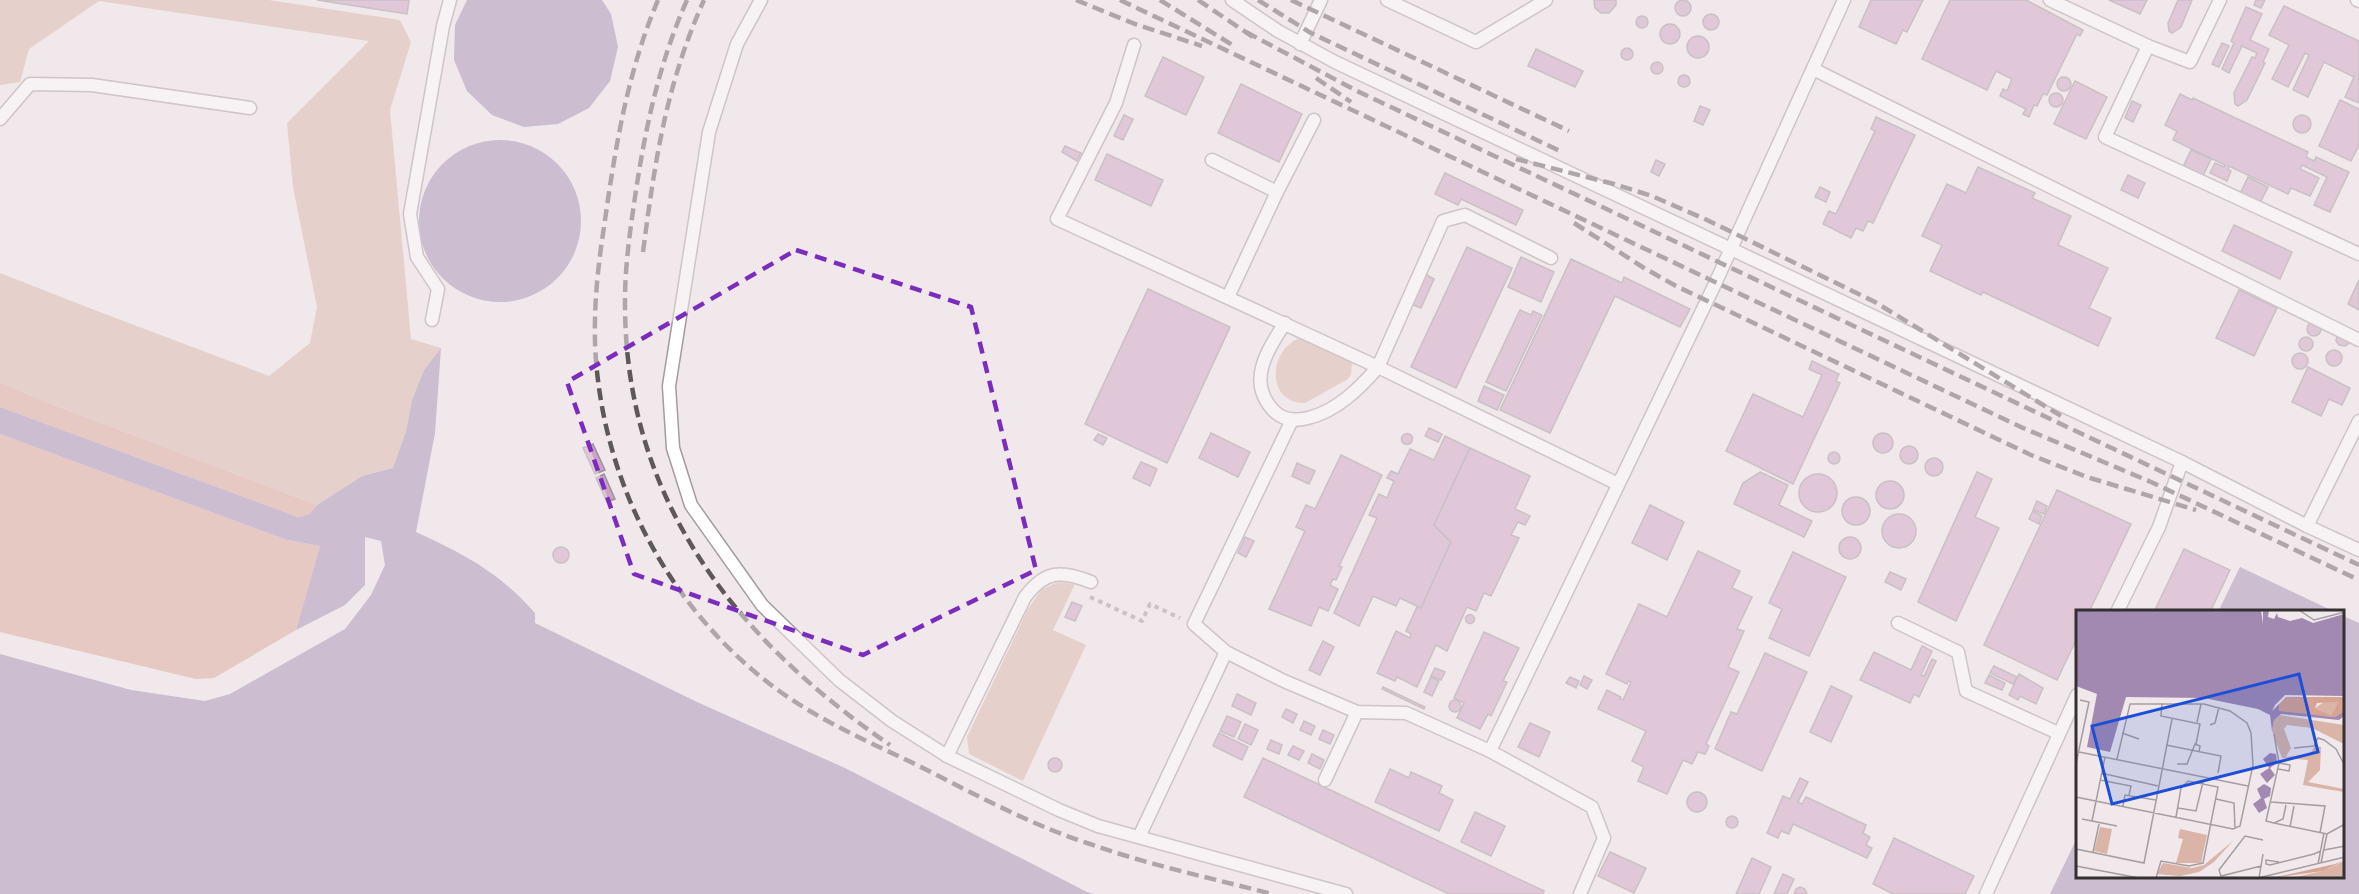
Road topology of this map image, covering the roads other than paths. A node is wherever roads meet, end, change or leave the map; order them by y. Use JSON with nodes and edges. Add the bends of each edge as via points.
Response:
{"nodes":[{"id":1,"x":450,"y":0,"type":"edge"},
{"id":2,"x":760,"y":0,"type":"edge"},
{"id":3,"x":1232,"y":0,"type":"edge"},
{"id":4,"x":1321,"y":0,"type":"edge"},
{"id":5,"x":1387,"y":0,"type":"edge"},
{"id":6,"x":1546,"y":0,"type":"edge"},
{"id":7,"x":1844,"y":0,"type":"edge"},
{"id":8,"x":2050,"y":0,"type":"edge"},
{"id":9,"x":2220,"y":0,"type":"edge"},
{"id":10,"x":1300,"y":44,"type":"junction"},
{"id":11,"x":1134,"y":45,"type":"dead end"},
{"id":12,"x":2148,"y":46,"type":"junction"},
{"id":13,"x":1813,"y":69,"type":"junction"},
{"id":14,"x":250,"y":108,"type":"dead end"},
{"id":15,"x":0,"y":119,"type":"edge"},
{"id":16,"x":1314,"y":120,"type":"dead end"},
{"id":17,"x":1212,"y":160,"type":"dead end"},
{"id":18,"x":1277,"y":192,"type":"junction"},
{"id":19,"x":1728,"y":249,"type":"junction"},
{"id":20,"x":2359,"y":254,"type":"edge"},
{"id":21,"x":1551,"y":258,"type":"dead end"},
{"id":22,"x":1228,"y":297,"type":"junction"},
{"id":23,"x":432,"y":320,"type":"dead end"},
{"id":24,"x":1285,"y":323,"type":"junction"},
{"id":25,"x":2359,"y":340,"type":"edge"},
{"id":26,"x":1378,"y":367,"type":"junction"},
{"id":27,"x":1292,"y":420,"type":"junction"},
{"id":28,"x":2359,"y":421,"type":"edge"},
{"id":29,"x":2182,"y":462,"type":"junction"},
{"id":30,"x":1618,"y":484,"type":"junction"},
{"id":31,"x":2307,"y":526,"type":"junction"},
{"id":32,"x":2359,"y":550,"type":"edge"},
{"id":33,"x":1091,"y":582,"type":"road end"},
{"id":34,"x":2118,"y":610,"type":"edge"},
{"id":35,"x":1898,"y":623,"type":"dead end"},
{"id":36,"x":1226,"y":652,"type":"junction"},
{"id":37,"x":2076,"y":697,"type":"edge"},
{"id":38,"x":1357,"y":712,"type":"junction"},
{"id":39,"x":2058,"y":733,"type":"junction"},
{"id":40,"x":1490,"y":751,"type":"junction"},
{"id":41,"x":947,"y":756,"type":"junction"},
{"id":42,"x":1325,"y":780,"type":"dead end"},
{"id":43,"x":1139,"y":837,"type":"junction"},
{"id":44,"x":1346,"y":894,"type":"edge"},
{"id":45,"x":1580,"y":894,"type":"edge"},
{"id":46,"x":1986,"y":894,"type":"edge"}],
"edges":[{"from":1,"to":23,"type":"lane","via":[[410,214],[417,257],[438,288]]},
{"from":2,"to":41,"type":"lane","via":[[737,44],[709,132],[669,386],[673,448],[691,505],[762,605],[839,680],[892,721]]},
{"from":3,"to":10,"type":"lane"},
{"from":4,"to":10,"type":"lane"},
{"from":5,"to":6,"type":"lane","via":[[1476,42]]},
{"from":7,"to":13,"type":"lane"},
{"from":8,"to":12,"type":"lane"},
{"from":9,"to":12,"type":"lane","via":[[2190,62]]},
{"from":10,"to":19,"type":"lane"},
{"from":11,"to":22,"type":"lane","via":[[1116,103],[1057,219]]},
{"from":12,"to":20,"type":"lane","via":[[2105,137]]},
{"from":13,"to":19,"type":"lane"},
{"from":13,"to":25,"type":"lane"},
{"from":14,"to":15,"type":"lane","via":[[92,85],[30,84]]},
{"from":16,"to":18,"type":"lane"},
{"from":17,"to":18,"type":"lane"},
{"from":18,"to":22,"type":"lane"},
{"from":19,"to":29,"type":"lane"},
{"from":19,"to":30,"type":"lane","via":[[1714,286]]},
{"from":21,"to":26,"type":"lane","via":[[1465,215],[1443,221]]},
{"from":22,"to":24,"type":"lane"},
{"from":24,"to":26,"type":"lane"},
{"from":24,"to":27,"type":"lane","via":[[1267,350],[1261,388],[1278,415]]},
{"from":26,"to":27,"type":"lane","via":[[1336,405]]},
{"from":26,"to":30,"type":"lane"},
{"from":27,"to":36,"type":"lane","via":[[1194,624]]},
{"from":28,"to":31,"type":"lane"},
{"from":29,"to":31,"type":"lane"},
{"from":29,"to":34,"type":"lane","via":[[2159,527]]},
{"from":30,"to":40,"type":"lane"},
{"from":31,"to":32,"type":"lane"},
{"from":33,"to":41,"type":"lane","via":[[1075,575],[1056,574],[1031,589]]},
{"from":35,"to":39,"type":"lane","via":[[1958,652],[1966,691]]},
{"from":36,"to":38,"type":"lane"},
{"from":36,"to":43,"type":"lane"},
{"from":37,"to":39,"type":"lane"},
{"from":38,"to":40,"type":"lane","via":[[1406,713]]},
{"from":38,"to":42,"type":"lane"},
{"from":39,"to":46,"type":"lane"},
{"from":40,"to":45,"type":"lane","via":[[1592,807],[1604,838]]},
{"from":41,"to":43,"type":"lane","via":[[1059,810]]},
{"from":43,"to":44,"type":"lane"}]}
